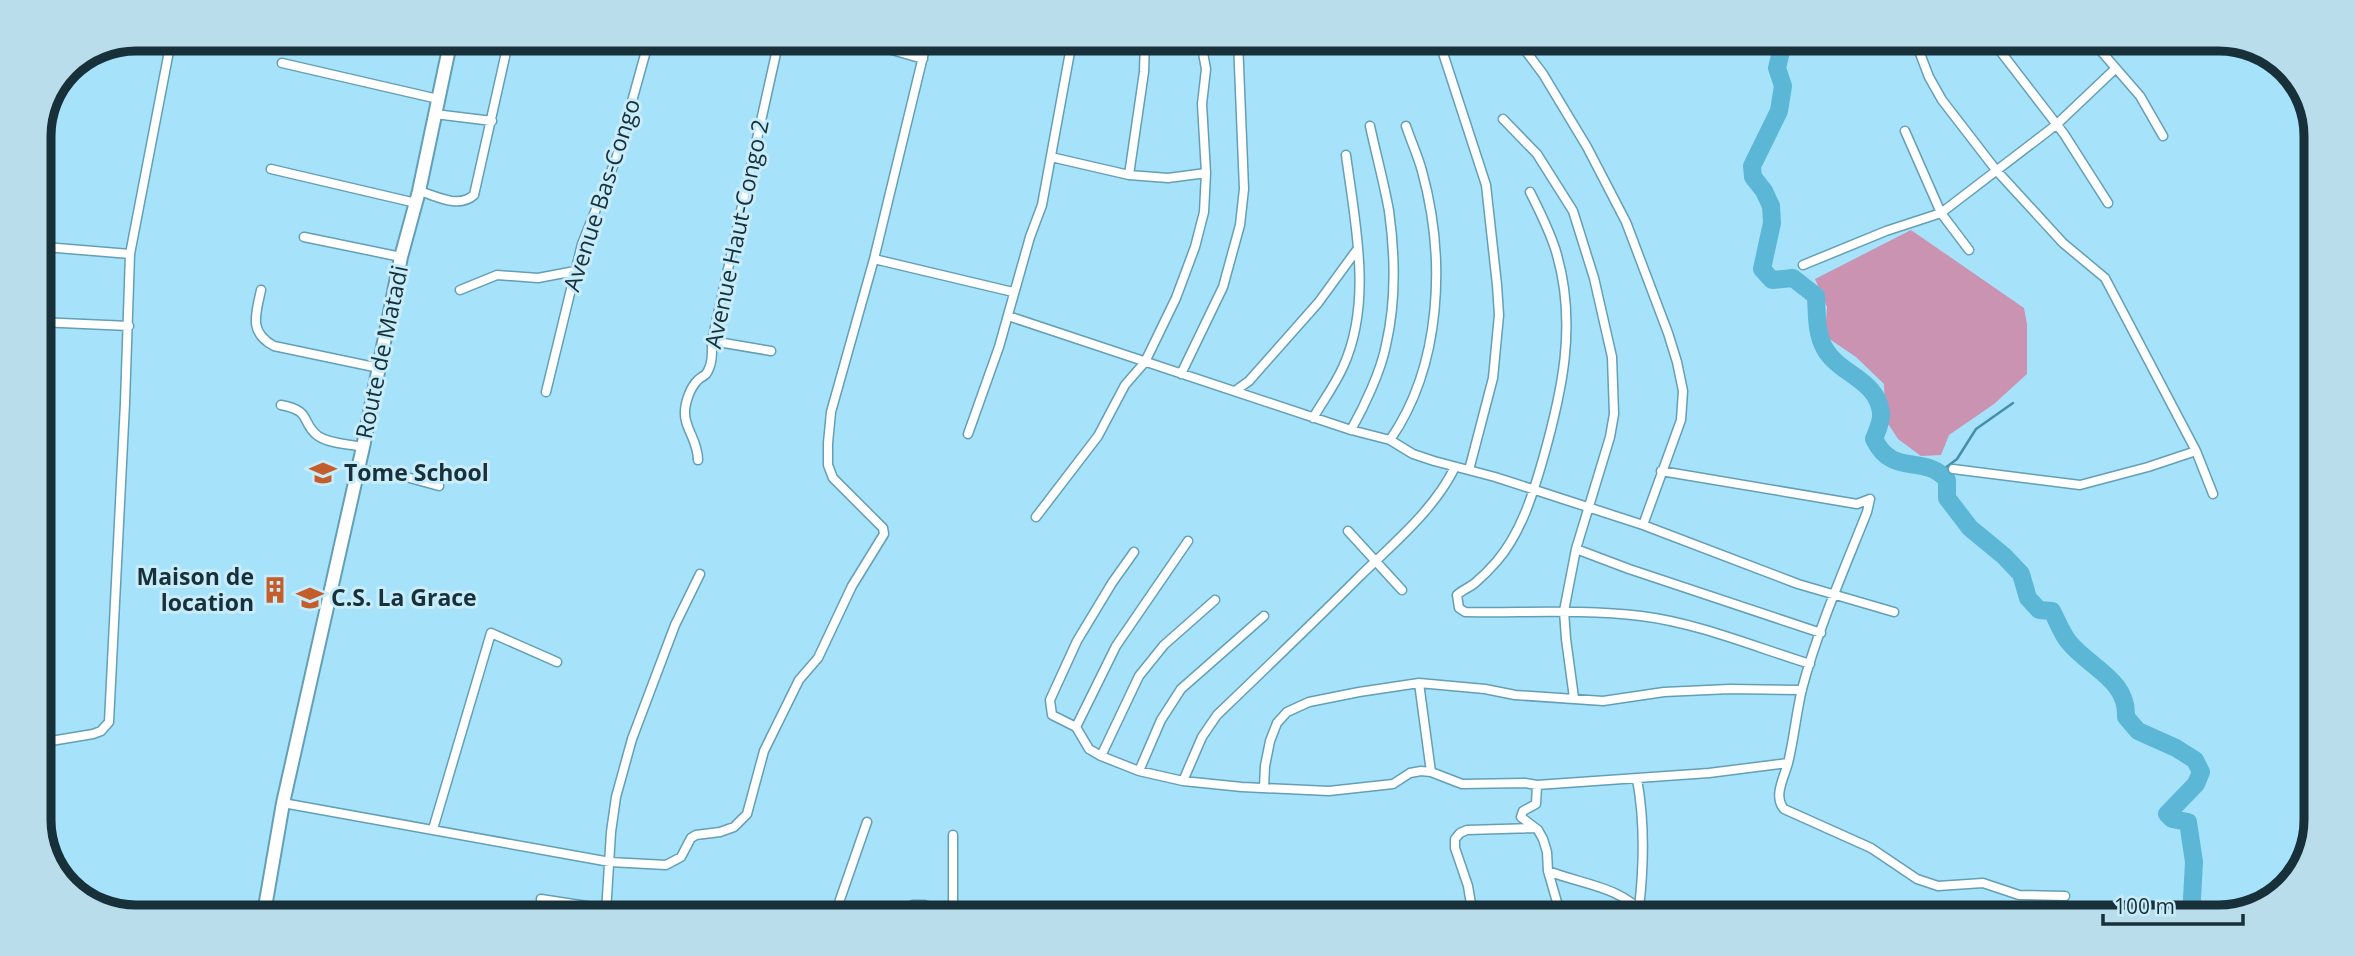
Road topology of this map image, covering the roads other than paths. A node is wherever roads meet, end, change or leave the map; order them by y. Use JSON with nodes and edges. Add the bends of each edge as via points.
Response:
{"nodes":[{"id":1,"x":169,"y":51,"type":"edge"},
{"id":2,"x":449,"y":51,"type":"edge"},
{"id":3,"x":507,"y":51,"type":"edge"},
{"id":4,"x":646,"y":51,"type":"edge"},
{"id":5,"x":777,"y":51,"type":"edge"},
{"id":6,"x":895,"y":51,"type":"edge"},
{"id":7,"x":925,"y":51,"type":"edge"},
{"id":8,"x":1070,"y":51,"type":"edge"},
{"id":9,"x":1145,"y":51,"type":"edge"},
{"id":10,"x":1238,"y":51,"type":"edge"},
{"id":11,"x":1442,"y":51,"type":"edge"},
{"id":12,"x":1526,"y":51,"type":"edge"},
{"id":13,"x":1919,"y":51,"type":"edge"},
{"id":14,"x":2000,"y":51,"type":"edge"},
{"id":15,"x":2100,"y":51,"type":"edge"},
{"id":16,"x":1203,"y":54,"type":"dead end"},
{"id":17,"x":923,"y":59,"type":"junction"},
{"id":18,"x":282,"y":63,"type":"dead end"},
{"id":19,"x":2115,"y":69,"type":"junction"},
{"id":20,"x":438,"y":99,"type":"junction"},
{"id":21,"x":435,"y":114,"type":"junction"},
{"id":22,"x":1503,"y":119,"type":"dead end"},
{"id":23,"x":492,"y":121,"type":"junction"},
{"id":24,"x":2056,"y":125,"type":"junction"},
{"id":25,"x":1370,"y":126,"type":"dead end"},
{"id":26,"x":1406,"y":126,"type":"dead end"},
{"id":27,"x":1905,"y":131,"type":"dead end"},
{"id":28,"x":2163,"y":136,"type":"dead end"},
{"id":29,"x":1346,"y":155,"type":"dead end"},
{"id":30,"x":1051,"y":157,"type":"junction"},
{"id":31,"x":271,"y":169,"type":"dead end"},
{"id":32,"x":1996,"y":170,"type":"junction"},
{"id":33,"x":1206,"y":173,"type":"junction"},
{"id":34,"x":1129,"y":175,"type":"junction"},
{"id":35,"x":1530,"y":192,"type":"dead end"},
{"id":36,"x":417,"y":197,"type":"junction"},
{"id":37,"x":2108,"y":203,"type":"dead end"},
{"id":38,"x":1941,"y":213,"type":"junction"},
{"id":39,"x":304,"y":237,"type":"dead end"},
{"id":40,"x":51,"y":247,"type":"edge"},
{"id":41,"x":1357,"y":250,"type":"junction"},
{"id":42,"x":1969,"y":250,"type":"dead end"},
{"id":43,"x":130,"y":254,"type":"junction"},
{"id":44,"x":401,"y":257,"type":"junction"},
{"id":45,"x":874,"y":259,"type":"junction"},
{"id":46,"x":1803,"y":265,"type":"dead end"},
{"id":47,"x":575,"y":271,"type":"junction"},
{"id":48,"x":261,"y":290,"type":"dead end"},
{"id":49,"x":460,"y":290,"type":"dead end"},
{"id":50,"x":1013,"y":292,"type":"junction"},
{"id":51,"x":1008,"y":316,"type":"junction"},
{"id":52,"x":51,"y":323,"type":"edge"},
{"id":53,"x":129,"y":326,"type":"junction"},
{"id":54,"x":712,"y":341,"type":"junction"},
{"id":55,"x":771,"y":351,"type":"dead end"},
{"id":56,"x":1145,"y":362,"type":"junction"},
{"id":57,"x":379,"y":368,"type":"junction"},
{"id":58,"x":1181,"y":374,"type":"junction"},
{"id":59,"x":1235,"y":391,"type":"junction"},
{"id":60,"x":546,"y":392,"type":"dead end"},
{"id":61,"x":281,"y":405,"type":"dead end"},
{"id":62,"x":1313,"y":418,"type":"junction"},
{"id":63,"x":1351,"y":430,"type":"junction"},
{"id":64,"x":968,"y":434,"type":"dead end"},
{"id":65,"x":1390,"y":439,"type":"junction"},
{"id":66,"x":363,"y":447,"type":"junction"},
{"id":67,"x":2196,"y":451,"type":"junction"},
{"id":68,"x":698,"y":460,"type":"dead end"},
{"id":69,"x":1455,"y":467,"type":"junction"},
{"id":70,"x":1953,"y":469,"type":"dead end"},
{"id":71,"x":357,"y":470,"type":"junction"},
{"id":72,"x":1469,"y":470,"type":"junction"},
{"id":73,"x":1661,"y":471,"type":"junction"},
{"id":74,"x":439,"y":486,"type":"dead end"},
{"id":75,"x":1534,"y":490,"type":"junction"},
{"id":76,"x":2213,"y":494,"type":"dead end"},
{"id":77,"x":1588,"y":507,"type":"junction"},
{"id":78,"x":1036,"y":517,"type":"dead end"},
{"id":79,"x":1643,"y":525,"type":"junction"},
{"id":80,"x":1348,"y":531,"type":"dead end"},
{"id":81,"x":1188,"y":541,"type":"dead end"},
{"id":82,"x":1576,"y":549,"type":"junction"},
{"id":83,"x":1134,"y":552,"type":"dead end"},
{"id":84,"x":1375,"y":562,"type":"junction"},
{"id":85,"x":700,"y":574,"type":"dead end"},
{"id":86,"x":1402,"y":590,"type":"dead end"},
{"id":87,"x":1834,"y":595,"type":"junction"},
{"id":88,"x":1215,"y":600,"type":"dead end"},
{"id":89,"x":1564,"y":611,"type":"junction"},
{"id":90,"x":1894,"y":612,"type":"dead end"},
{"id":91,"x":1264,"y":616,"type":"dead end"},
{"id":92,"x":1821,"y":633,"type":"junction"},
{"id":93,"x":557,"y":662,"type":"dead end"},
{"id":94,"x":1810,"y":664,"type":"junction"},
{"id":95,"x":1419,"y":683,"type":"junction"},
{"id":96,"x":1802,"y":690,"type":"junction"},
{"id":97,"x":1574,"y":698,"type":"junction"},
{"id":98,"x":1076,"y":727,"type":"junction"},
{"id":99,"x":51,"y":741,"type":"edge"},
{"id":100,"x":1101,"y":756,"type":"junction"},
{"id":101,"x":1788,"y":763,"type":"junction"},
{"id":102,"x":1139,"y":771,"type":"junction"},
{"id":103,"x":1431,"y":772,"type":"junction"},
{"id":104,"x":1637,"y":779,"type":"junction"},
{"id":105,"x":1184,"y":781,"type":"junction"},
{"id":106,"x":1537,"y":785,"type":"junction"},
{"id":107,"x":1264,"y":788,"type":"junction"},
{"id":108,"x":282,"y":803,"type":"junction"},
{"id":109,"x":867,"y":822,"type":"dead end"},
{"id":110,"x":1535,"y":828,"type":"junction"},
{"id":111,"x":433,"y":829,"type":"junction"},
{"id":112,"x":953,"y":835,"type":"dead end"},
{"id":113,"x":610,"y":862,"type":"junction"},
{"id":114,"x":1548,"y":872,"type":"junction"},
{"id":115,"x":2065,"y":896,"type":"dead end"},
{"id":116,"x":541,"y":898,"type":"dead end"},
{"id":117,"x":265,"y":905,"type":"edge"},
{"id":118,"x":576,"y":905,"type":"edge"},
{"id":119,"x":606,"y":905,"type":"edge"},
{"id":120,"x":838,"y":905,"type":"edge"},
{"id":121,"x":953,"y":905,"type":"edge"},
{"id":122,"x":1471,"y":905,"type":"edge"},
{"id":123,"x":1558,"y":905,"type":"edge"},
{"id":124,"x":1634,"y":905,"type":"edge"},
{"id":125,"x":1639,"y":905,"type":"edge"}],
"edges":[{"from":1,"to":43,"type":"street"},
{"from":2,"to":20,"type":"main road","name":"Route de Matadi"},
{"from":3,"to":23,"type":"street"},
{"from":4,"to":47,"type":"street","name":"Avenue Bas-Congo","via":[[615,159]]},
{"from":5,"to":54,"type":"street","name":"Avenue Haut-Congo 2"},
{"from":6,"to":17,"type":"street"},
{"from":7,"to":17,"type":"street"},
{"from":8,"to":30,"type":"street"},
{"from":9,"to":34,"type":"street"},
{"from":10,"to":58,"type":"street","via":[[1244,176],[1240,225],[1223,287]]},
{"from":11,"to":72,"type":"street","via":[[1486,185],[1499,305],[1493,378]]},
{"from":12,"to":73,"type":"street","via":[[1587,147],[1626,222],[1668,333],[1682,401],[1681,420]]},
{"from":13,"to":32,"type":"street","via":[[1942,100]]},
{"from":14,"to":24,"type":"street"},
{"from":15,"to":19,"type":"street"},
{"from":16,"to":33,"type":"street"},
{"from":17,"to":45,"type":"street"},
{"from":18,"to":20,"type":"street"},
{"from":19,"to":24,"type":"street"},
{"from":19,"to":28,"type":"street","via":[[2140,96]]},
{"from":20,"to":21,"type":"main road","name":"Route de Matadi"},
{"from":21,"to":23,"type":"street"},
{"from":21,"to":36,"type":"main road","name":"Route de Matadi"},
{"from":22,"to":77,"type":"street","via":[[1537,154],[1573,211],[1609,344],[1614,414]]},
{"from":23,"to":36,"type":"street","via":[[474,195],[459,203]]},
{"from":24,"to":32,"type":"street"},
{"from":24,"to":37,"type":"street"},
{"from":25,"to":63,"type":"street","via":[[1388,210],[1392,306],[1386,348]]},
{"from":26,"to":65,"type":"street","via":[[1428,200],[1435,312],[1424,369],[1405,417]]},
{"from":27,"to":38,"type":"street"},
{"from":29,"to":41,"type":"street"},
{"from":30,"to":34,"type":"street"},
{"from":30,"to":50,"type":"street","via":[[1042,205]]},
{"from":31,"to":36,"type":"street"},
{"from":32,"to":38,"type":"street"},
{"from":32,"to":67,"type":"street","via":[[2063,243],[2105,278]]},
{"from":33,"to":34,"type":"street","via":[[1168,178]]},
{"from":33,"to":56,"type":"street","via":[[1204,212],[1195,247]]},
{"from":35,"to":75,"type":"street","via":[[1558,256],[1567,319],[1561,392]]},
{"from":36,"to":44,"type":"main road","name":"Route de Matadi"},
{"from":38,"to":42,"type":"street"},
{"from":38,"to":46,"type":"street"},
{"from":39,"to":44,"type":"street"},
{"from":40,"to":43,"type":"street"},
{"from":41,"to":59,"type":"street","via":[[1318,303],[1250,381]]},
{"from":41,"to":62,"type":"street","via":[[1357,314],[1351,346]]},
{"from":43,"to":53,"type":"street"},
{"from":44,"to":57,"type":"main road","name":"Route de Matadi"},
{"from":45,"to":50,"type":"street"},
{"from":45,"to":113,"type":"street","via":[[831,412],[828,465],[837,485],[884,534],[852,586],[818,658],[799,680],[764,751],[742,821],[720,832],[696,835],[681,857],[666,865]]},
{"from":47,"to":49,"type":"street","via":[[538,278],[497,275]]},
{"from":47,"to":60,"type":"street","name":"Avenue Bas-Congo"},
{"from":48,"to":57,"type":"street","via":[[255,321],[265,341]]},
{"from":50,"to":51,"type":"street"},
{"from":51,"to":56,"type":"street"},
{"from":51,"to":64,"type":"street"},
{"from":52,"to":53,"type":"street"},
{"from":53,"to":99,"type":"street","via":[[109,722],[93,734]]},
{"from":54,"to":55,"type":"street"},
{"from":54,"to":68,"type":"street","name":"Avenue Haut-Congo 2","via":[[707,373],[696,381],[685,410]]},
{"from":56,"to":58,"type":"street"},
{"from":56,"to":78,"type":"street","via":[[1125,386],[1098,436]]},
{"from":57,"to":66,"type":"main road","name":"Route de Matadi"},
{"from":58,"to":59,"type":"street"},
{"from":59,"to":62,"type":"street"},
{"from":61,"to":66,"type":"street","via":[[306,416],[320,437]]},
{"from":62,"to":63,"type":"street"},
{"from":63,"to":65,"type":"street"},
{"from":65,"to":69,"type":"street","via":[[1413,454]]},
{"from":66,"to":71,"type":"main road","name":"Route de Matadi"},
{"from":67,"to":70,"type":"street","via":[[2080,485]]},
{"from":67,"to":76,"type":"street"},
{"from":69,"to":72,"type":"street"},
{"from":69,"to":84,"type":"street","via":[[1432,503]]},
{"from":71,"to":74,"type":"street"},
{"from":71,"to":108,"type":"main road","name":"Route de Matadi"},
{"from":72,"to":75,"type":"street"},
{"from":73,"to":79,"type":"street"},
{"from":73,"to":87,"type":"street","via":[[1857,504],[1870,499]]},
{"from":75,"to":77,"type":"street"},
{"from":75,"to":89,"type":"street","via":[[1508,546],[1474,584],[1457,595],[1457,602],[1465,612]]},
{"from":77,"to":79,"type":"street"},
{"from":77,"to":82,"type":"street"},
{"from":79,"to":87,"type":"street"},
{"from":80,"to":84,"type":"street"},
{"from":81,"to":98,"type":"street","via":[[1116,646]]},
{"from":82,"to":89,"type":"street"},
{"from":82,"to":92,"type":"street"},
{"from":83,"to":98,"type":"street","via":[[1077,641],[1050,701],[1052,715]]},
{"from":84,"to":86,"type":"street"},
{"from":84,"to":105,"type":"street","via":[[1217,715],[1202,737]]},
{"from":85,"to":113,"type":"street","via":[[675,625],[632,739],[616,797]]},
{"from":87,"to":90,"type":"street"},
{"from":87,"to":92,"type":"street"},
{"from":88,"to":100,"type":"street","via":[[1164,645],[1139,676]]},
{"from":89,"to":94,"type":"street","via":[[1642,616]]},
{"from":89,"to":97,"type":"street"},
{"from":91,"to":102,"type":"street","via":[[1181,688]]},
{"from":92,"to":94,"type":"street"},
{"from":93,"to":111,"type":"street","via":[[491,633]]},
{"from":94,"to":96,"type":"street"},
{"from":95,"to":97,"type":"street"},
{"from":95,"to":103,"type":"street"},
{"from":95,"to":107,"type":"street","via":[[1321,700],[1287,712],[1270,741]]},
{"from":96,"to":97,"type":"street","via":[[1664,692],[1603,701]]},
{"from":96,"to":101,"type":"street"},
{"from":98,"to":100,"type":"street","via":[[1089,749]]},
{"from":100,"to":102,"type":"street"},
{"from":101,"to":104,"type":"street"},
{"from":101,"to":115,"type":"street","via":[[1779,791],[1784,809],[1871,848],[1917,879],[1938,886],[1983,883],[2019,895]]},
{"from":102,"to":105,"type":"street"},
{"from":103,"to":106,"type":"street","via":[[1462,784]]},
{"from":103,"to":107,"type":"street","via":[[1410,773],[1393,784],[1329,791]]},
{"from":104,"to":106,"type":"street"},
{"from":104,"to":125,"type":"street","via":[[1643,812]]},
{"from":105,"to":107,"type":"street"},
{"from":106,"to":110,"type":"street","via":[[1536,804],[1521,814],[1522,820]]},
{"from":108,"to":111,"type":"street"},
{"from":108,"to":117,"type":"main road","name":"Route de Matadi"},
{"from":109,"to":120,"type":"street"},
{"from":110,"to":114,"type":"street","via":[[1547,852]]},
{"from":110,"to":122,"type":"street","via":[[1467,830],[1455,839]]},
{"from":111,"to":113,"type":"street"},
{"from":112,"to":121,"type":"street"},
{"from":113,"to":119,"type":"street"},
{"from":114,"to":123,"type":"street"},
{"from":114,"to":124,"type":"street","via":[[1615,892]]},
{"from":116,"to":118,"type":"street"}]}
